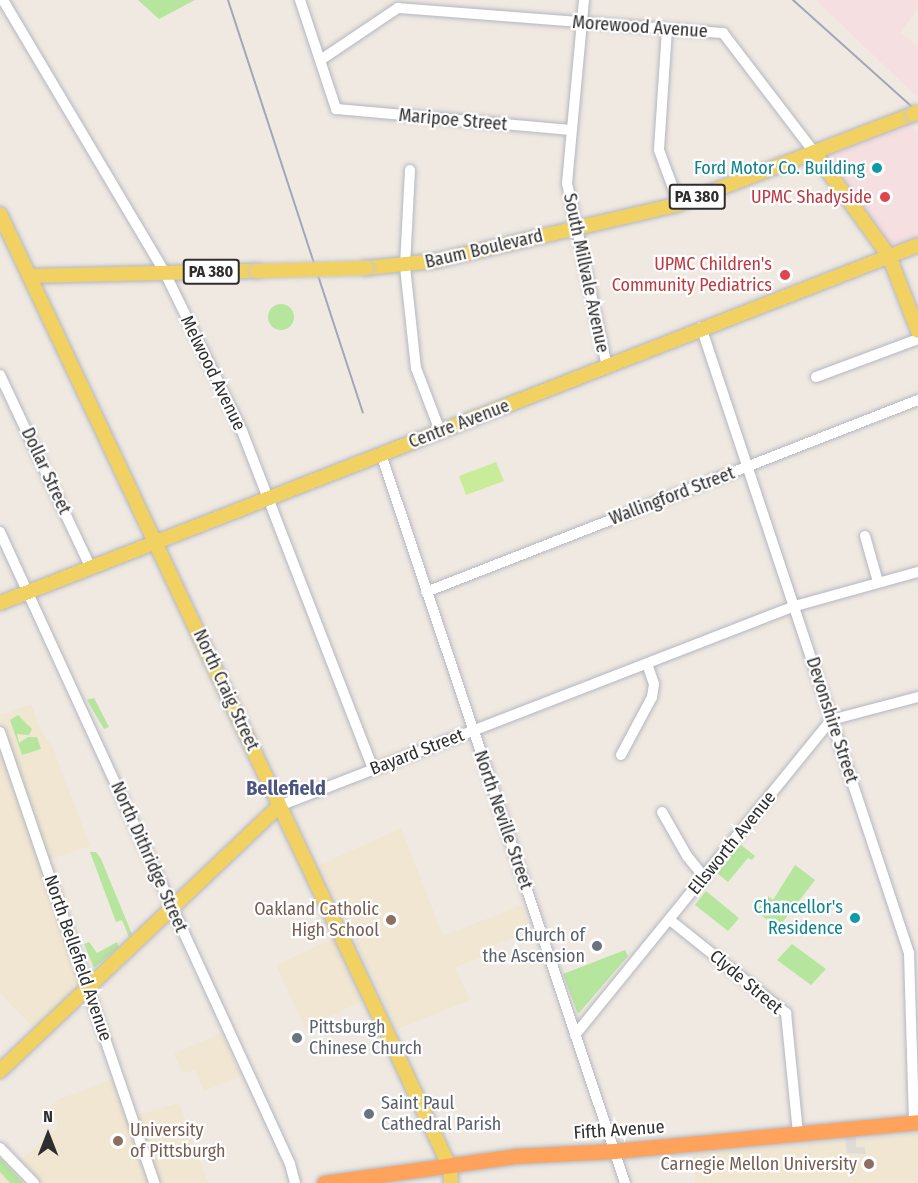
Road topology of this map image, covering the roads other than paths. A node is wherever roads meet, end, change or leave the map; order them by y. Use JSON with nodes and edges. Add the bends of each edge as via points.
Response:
{"nodes":[{"id":1,"x":3,"y":0,"type":"edge"},
{"id":2,"x":300,"y":0,"type":"edge"},
{"id":3,"x":584,"y":0,"type":"edge"},
{"id":4,"x":395,"y":4,"type":"edge"},
{"id":5,"x":582,"y":23,"type":"junction"},
{"id":6,"x":668,"y":29,"type":"junction"},
{"id":7,"x":322,"y":59,"type":"junction"},
{"id":8,"x":918,"y":112,"type":"edge"},
{"id":9,"x":571,"y":130,"type":"junction"},
{"id":10,"x":814,"y":152,"type":"junction"},
{"id":11,"x":410,"y":170,"type":"dead end"},
{"id":12,"x":679,"y":204,"type":"junction"},
{"id":13,"x":0,"y":214,"type":"edge"},
{"id":14,"x":576,"y":228,"type":"junction"},
{"id":15,"x":918,"y":245,"type":"edge"},
{"id":16,"x":889,"y":255,"type":"junction"},
{"id":17,"x":405,"y":267,"type":"junction"},
{"id":18,"x":165,"y":273,"type":"junction"},
{"id":19,"x":29,"y":276,"type":"junction"},
{"id":20,"x":701,"y":327,"type":"junction"},
{"id":21,"x":918,"y":331,"type":"edge"},
{"id":22,"x":918,"y":339,"type":"edge"},
{"id":23,"x":607,"y":366,"type":"junction"},
{"id":24,"x":0,"y":375,"type":"edge"},
{"id":25,"x":816,"y":377,"type":"dead end"},
{"id":26,"x":918,"y":400,"type":"edge"},
{"id":27,"x":440,"y":431,"type":"junction"},
{"id":28,"x":381,"y":454,"type":"junction"},
{"id":29,"x":748,"y":467,"type":"junction"},
{"id":30,"x":269,"y":498,"type":"junction"},
{"id":31,"x":0,"y":531,"type":"edge"},
{"id":32,"x":865,"y":536,"type":"dead end"},
{"id":33,"x":157,"y":542,"type":"junction"},
{"id":34,"x":91,"y":568,"type":"junction"},
{"id":35,"x":918,"y":572,"type":"edge"},
{"id":36,"x":878,"y":582,"type":"junction"},
{"id":37,"x":28,"y":592,"type":"junction"},
{"id":38,"x":426,"y":592,"type":"junction"},
{"id":39,"x":0,"y":603,"type":"edge"},
{"id":40,"x":795,"y":606,"type":"junction"},
{"id":41,"x":646,"y":664,"type":"junction"},
{"id":42,"x":918,"y":697,"type":"edge"},
{"id":43,"x":831,"y":720,"type":"junction"},
{"id":44,"x":473,"y":730,"type":"junction"},
{"id":45,"x":0,"y":732,"type":"edge"},
{"id":46,"x":621,"y":754,"type":"dead end"},
{"id":47,"x":373,"y":769,"type":"junction"},
{"id":48,"x":279,"y":806,"type":"junction"},
{"id":49,"x":662,"y":812,"type":"dead end"},
{"id":50,"x":704,"y":877,"type":"junction"},
{"id":51,"x":172,"y":908,"type":"junction"},
{"id":52,"x":670,"y":920,"type":"junction"},
{"id":53,"x":88,"y":988,"type":"junction"},
{"id":54,"x":575,"y":1035,"type":"junction"},
{"id":55,"x":0,"y":1071,"type":"edge"},
{"id":56,"x":916,"y":1122,"type":"edge"},
{"id":57,"x":798,"y":1134,"type":"junction"},
{"id":58,"x":0,"y":1148,"type":"edge"},
{"id":59,"x":614,"y":1151,"type":"junction"},
{"id":60,"x":450,"y":1175,"type":"edge"},
{"id":61,"x":34,"y":1183,"type":"edge"},
{"id":62,"x":154,"y":1183,"type":"edge"},
{"id":63,"x":295,"y":1183,"type":"edge"},
{"id":64,"x":324,"y":1183,"type":"edge"},
{"id":65,"x":624,"y":1183,"type":"edge"}],
"edges":[{"from":1,"to":18,"type":"street","name":"Melwood Avenue"},
{"from":2,"to":7,"type":"street"},
{"from":3,"to":5,"type":"street","name":"South Millvale Avenue"},
{"from":4,"to":5,"type":"street","name":"Morewood Avenue"},
{"from":4,"to":7,"type":"street","name":"Morewood Avenue"},
{"from":5,"to":6,"type":"street","name":"Morewood Avenue"},
{"from":5,"to":9,"type":"street","name":"South Millvale Avenue"},
{"from":6,"to":10,"type":"street","name":"Morewood Avenue","via":[[723,33]]},
{"from":6,"to":12,"type":"street","via":[[659,150]]},
{"from":7,"to":9,"type":"street","name":"Maripoe Street","via":[[336,109]]},
{"from":8,"to":10,"type":"main road","name":"Baum Boulevard","number":"PA 380"},
{"from":9,"to":14,"type":"street","name":"South Millvale Avenue","via":[[567,183]]},
{"from":10,"to":12,"type":"main road","name":"Baum Boulevard","number":"PA 380"},
{"from":10,"to":16,"type":"main road","name":"Morewood Avenue"},
{"from":11,"to":17,"type":"street"},
{"from":12,"to":14,"type":"main road","name":"Baum Boulevard","number":"PA 380"},
{"from":13,"to":19,"type":"main road","name":"North Craig Street"},
{"from":14,"to":17,"type":"main road","name":"Baum Boulevard","number":"PA 380"},
{"from":14,"to":23,"type":"street","name":"South Millvale Avenue"},
{"from":15,"to":16,"type":"main road","name":"Centre Avenue"},
{"from":16,"to":20,"type":"main road","name":"Centre Avenue"},
{"from":16,"to":21,"type":"main road","name":"Morewood Avenue"},
{"from":17,"to":18,"type":"main road","name":"Baum Boulevard","number":"PA 380","bridge":true},
{"from":17,"to":27,"type":"street","via":[[416,368]]},
{"from":18,"to":19,"type":"main road","name":"Baum Boulevard","number":"PA 380"},
{"from":18,"to":30,"type":"street","name":"Melwood Avenue","via":[[242,431]]},
{"from":19,"to":33,"type":"main road","name":"North Craig Street"},
{"from":20,"to":23,"type":"main road","name":"Centre Avenue"},
{"from":20,"to":29,"type":"street","name":"Devonshire Street"},
{"from":22,"to":25,"type":"street"},
{"from":23,"to":27,"type":"main road","name":"Centre Avenue"},
{"from":24,"to":34,"type":"street","name":"Dollar Street"},
{"from":26,"to":29,"type":"street","name":"Wallingford Street"},
{"from":27,"to":28,"type":"main road","name":"Centre Avenue"},
{"from":28,"to":30,"type":"main road","name":"Centre Avenue"},
{"from":28,"to":38,"type":"street","name":"North Neville Street"},
{"from":29,"to":38,"type":"street","name":"Wallingford Street"},
{"from":29,"to":40,"type":"street","name":"Devonshire Street"},
{"from":30,"to":33,"type":"main road","name":"Centre Avenue"},
{"from":30,"to":47,"type":"street","name":"Melwood Avenue"},
{"from":31,"to":37,"type":"street","name":"North Dithridge Street"},
{"from":32,"to":36,"type":"street"},
{"from":33,"to":34,"type":"main road","name":"Centre Avenue"},
{"from":33,"to":48,"type":"main road","name":"North Craig Street"},
{"from":34,"to":37,"type":"main road","name":"Centre Avenue"},
{"from":35,"to":36,"type":"street","name":"Bayard Street"},
{"from":36,"to":40,"type":"street","name":"Bayard Street"},
{"from":37,"to":39,"type":"main road","name":"Centre Avenue"},
{"from":37,"to":51,"type":"street","name":"North Dithridge Street"},
{"from":38,"to":44,"type":"street","name":"North Neville Street"},
{"from":40,"to":41,"type":"street","name":"Bayard Street"},
{"from":40,"to":43,"type":"street","name":"Devonshire Street"},
{"from":41,"to":44,"type":"street","name":"Bayard Street"},
{"from":41,"to":46,"type":"street","via":[[652,675],[652,697]]},
{"from":42,"to":43,"type":"street"},
{"from":43,"to":50,"type":"street","name":"Ellsworth Avenue"},
{"from":43,"to":56,"type":"street","name":"Devonshire Street","via":[[909,954]]},
{"from":44,"to":47,"type":"street","name":"Bayard Street"},
{"from":44,"to":54,"type":"street","name":"North Neville Street"},
{"from":45,"to":53,"type":"street","name":"North Bellefield Avenue"},
{"from":47,"to":48,"type":"street","name":"Bayard Street"},
{"from":48,"to":51,"type":"main road","name":"Bayard Street"},
{"from":48,"to":60,"type":"main road","name":"North Craig Street"},
{"from":49,"to":50,"type":"street"},
{"from":50,"to":52,"type":"street","name":"Ellsworth Avenue"},
{"from":51,"to":53,"type":"main road","name":"Bayard Street"},
{"from":51,"to":63,"type":"street","name":"North Dithridge Street","via":[[290,1164]]},
{"from":52,"to":54,"type":"street","name":"Ellsworth Avenue"},
{"from":52,"to":57,"type":"street","name":"Clyde Street","via":[[786,1013]]},
{"from":53,"to":55,"type":"main road","name":"Bayard Street"},
{"from":53,"to":62,"type":"street","name":"North Bellefield Avenue"},
{"from":54,"to":59,"type":"street","name":"North Neville Street"},
{"from":56,"to":57,"type":"highway","name":"Fifth Avenue"},
{"from":57,"to":59,"type":"highway","name":"Fifth Avenue"},
{"from":58,"to":61,"type":"street"},
{"from":59,"to":60,"type":"highway","name":"Fifth Avenue","via":[[515,1156]]},
{"from":59,"to":65,"type":"street","name":"North Neville Street"},
{"from":60,"to":64,"type":"highway","name":"Fifth Avenue"}]}
